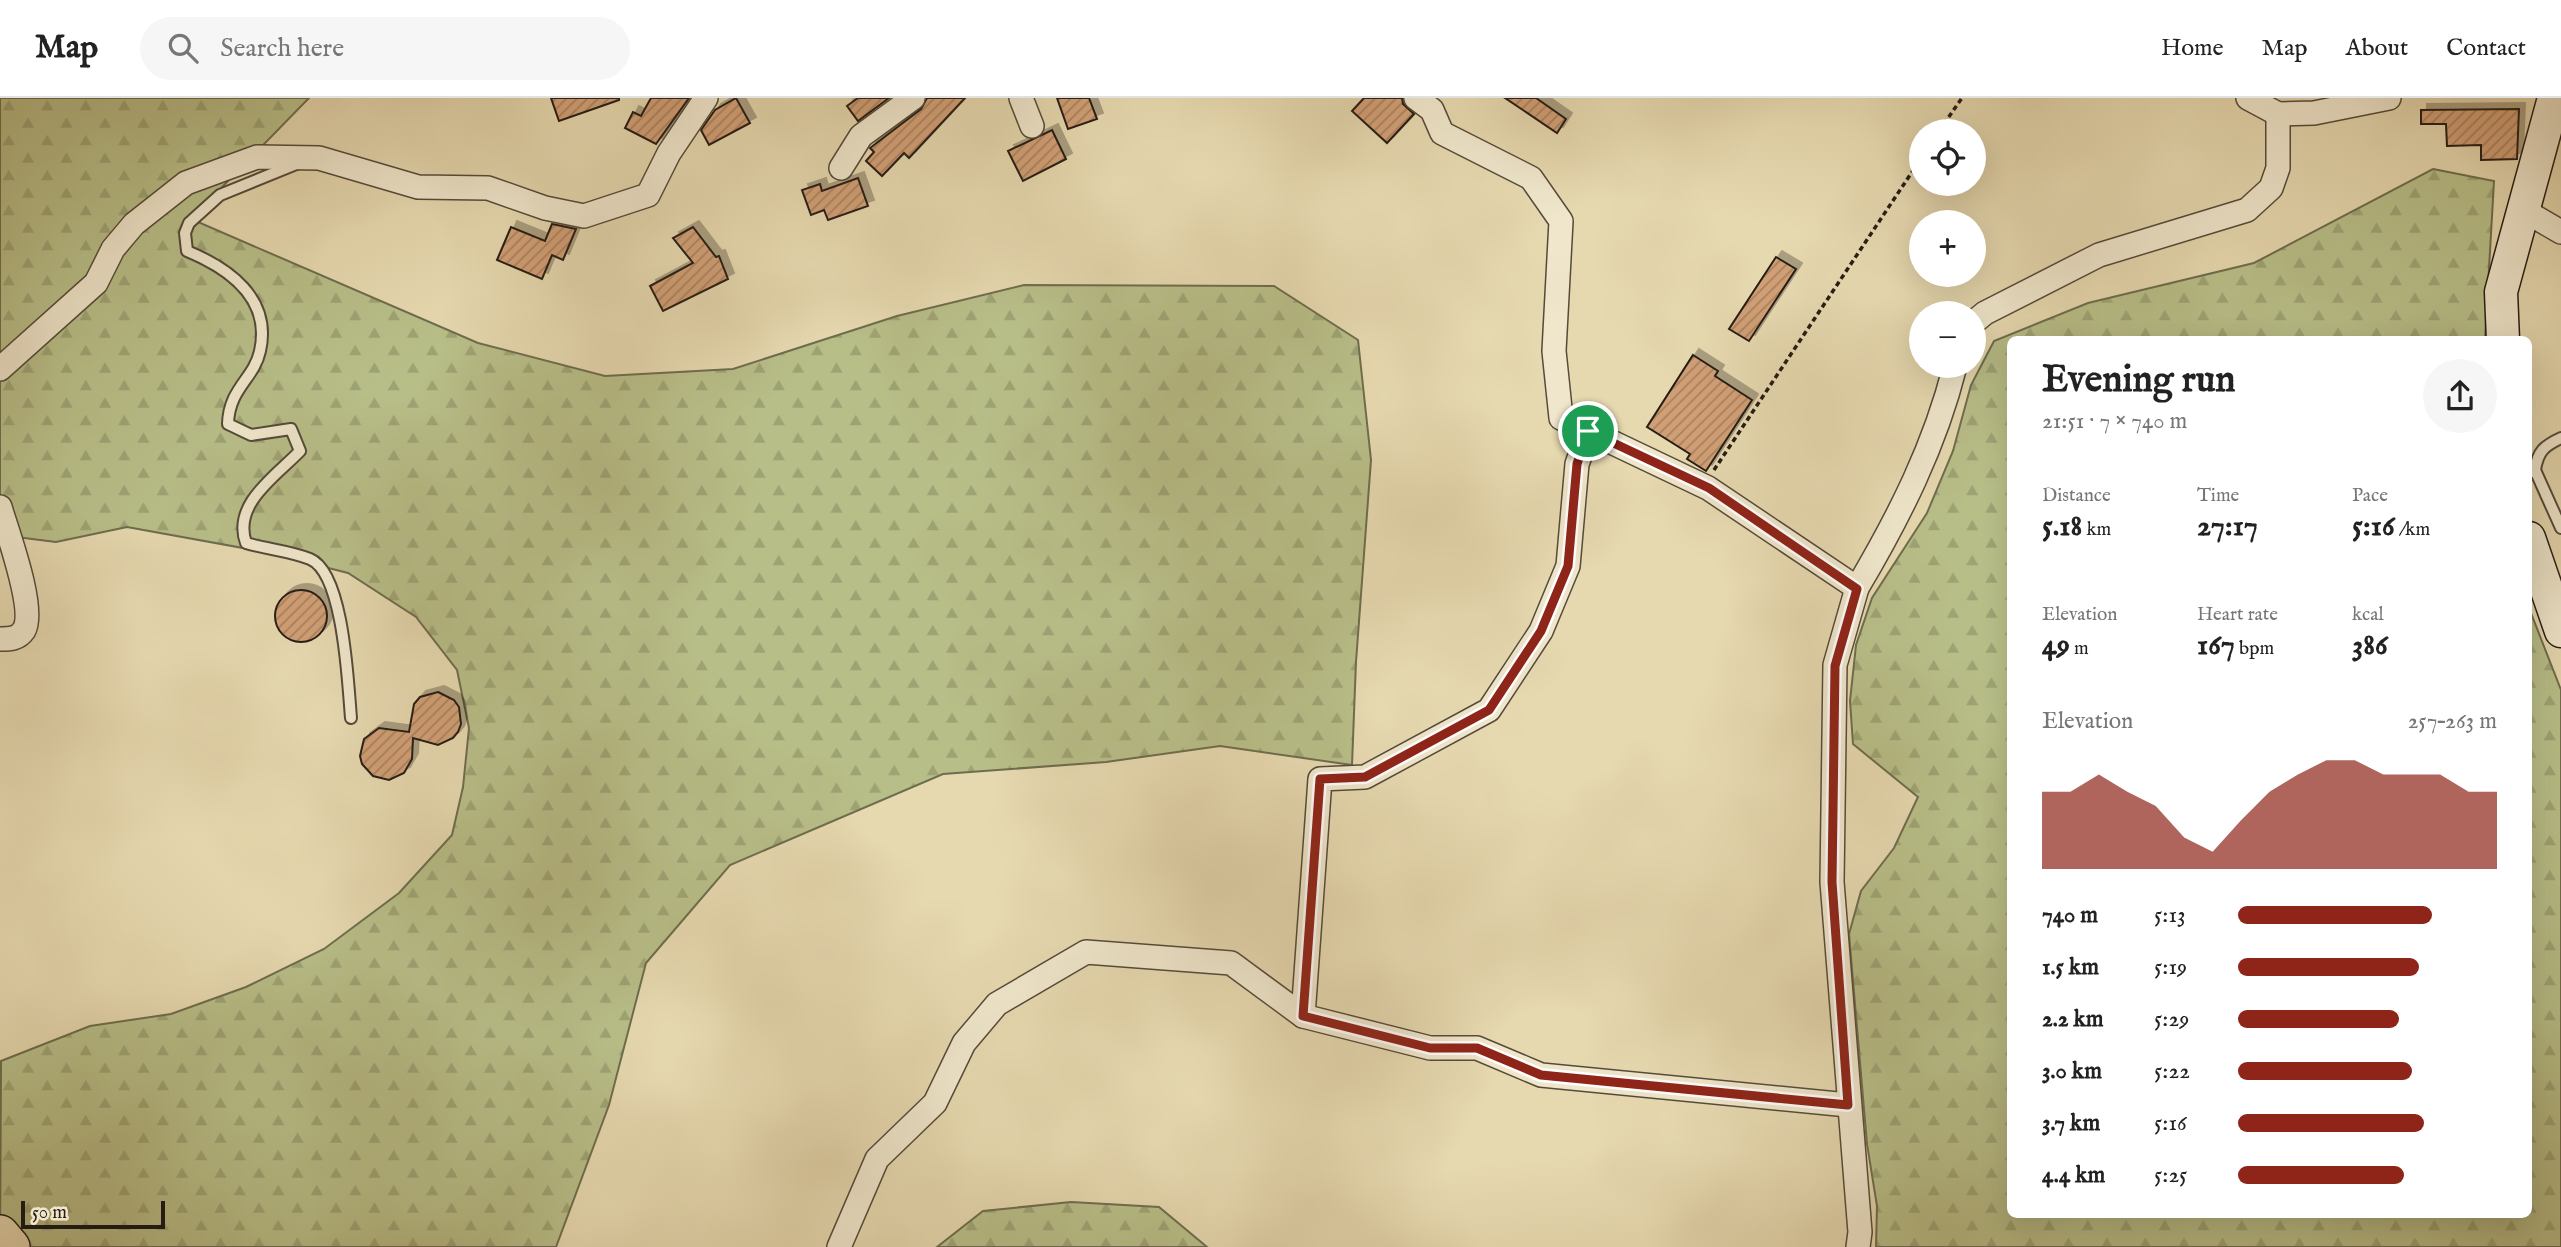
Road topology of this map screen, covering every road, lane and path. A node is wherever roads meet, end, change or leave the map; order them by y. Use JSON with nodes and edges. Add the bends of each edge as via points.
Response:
{"nodes":[{"id":1,"x":706,"y":98,"type":"edge"},
{"id":2,"x":913,"y":98,"type":"edge"},
{"id":3,"x":1021,"y":98,"type":"edge"},
{"id":4,"x":1962,"y":98,"type":"edge"},
{"id":5,"x":2248,"y":98,"type":"edge"},
{"id":6,"x":2389,"y":98,"type":"edge"},
{"id":7,"x":2554,"y":98,"type":"edge"},
{"id":8,"x":1429,"y":102,"type":"edge"},
{"id":9,"x":2278,"y":114,"type":"junction"},
{"id":10,"x":1947,"y":119,"type":"edge"},
{"id":11,"x":1032,"y":127,"type":"dead end"},
{"id":12,"x":304,"y":158,"type":"junction"},
{"id":13,"x":841,"y":168,"type":"dead end"},
{"id":14,"x":1909,"y":177,"type":"edge"},
{"id":15,"x":2523,"y":210,"type":"junction"},
{"id":16,"x":2561,"y":232,"type":"edge"},
{"id":17,"x":1986,"y":312,"type":"edge"},
{"id":18,"x":2502,"y":336,"type":"edge"},
{"id":19,"x":0,"y":369,"type":"edge"},
{"id":20,"x":1952,"y":378,"type":"edge"},
{"id":21,"x":1588,"y":431,"type":"junction"},
{"id":22,"x":2561,"y":438,"type":"edge"},
{"id":23,"x":2532,"y":471,"type":"edge"},
{"id":24,"x":1704,"y":486,"type":"junction"},
{"id":25,"x":0,"y":507,"type":"edge"},
{"id":26,"x":2561,"y":528,"type":"edge"},
{"id":27,"x":2532,"y":547,"type":"edge"},
{"id":28,"x":1857,"y":589,"type":"junction"},
{"id":29,"x":2561,"y":631,"type":"edge"},
{"id":30,"x":0,"y":639,"type":"edge"},
{"id":31,"x":351,"y":718,"type":"dead end"},
{"id":32,"x":1303,"y":1016,"type":"junction"},
{"id":33,"x":1848,"y":1105,"type":"junction"},
{"id":34,"x":0,"y":1234,"type":"edge"},
{"id":35,"x":11,"y":1247,"type":"edge"},
{"id":36,"x":839,"y":1247,"type":"edge"},
{"id":37,"x":1858,"y":1247,"type":"edge"}],
"edges":[{"from":1,"to":12,"type":"street","via":[[669,153],[648,195],[584,216],[488,188],[418,187],[319,158]]},
{"from":2,"to":13,"type":"street","via":[[861,136]]},
{"from":3,"to":11,"type":"street"},
{"from":4,"to":10,"type":"path"},
{"from":5,"to":9,"type":"street"},
{"from":6,"to":9,"type":"street","via":[[2314,113]]},
{"from":7,"to":15,"type":"street"},
{"from":8,"to":21,"type":"street","via":[[1442,133],[1531,178],[1560,221],[1554,351],[1561,418]]},
{"from":9,"to":17,"type":"street","via":[[2278,168],[2271,188],[2247,210],[2099,255]]},
{"from":12,"to":19,"type":"street","via":[[257,157],[186,183],[134,224],[113,249],[96,283]]},
{"from":12,"to":31,"type":"lane","via":[[298,165],[220,195],[189,223],[185,233],[187,251],[218,263],[243,284],[260,318],[260,352],[229,405],[228,424],[251,435],[291,429],[300,451],[249,503],[241,529],[246,543],[312,559],[329,580],[343,637]]},
{"from":14,"to":24,"type":"path"},
{"from":15,"to":16,"type":"street"},
{"from":15,"to":18,"type":"street","via":[[2501,292]]},
{"from":20,"to":28,"type":"street","via":[[1943,412],[1902,511]]},
{"from":21,"to":24,"type":"street"},
{"from":21,"to":32,"type":"street","via":[[1577,464],[1568,566],[1541,631],[1489,710],[1365,777],[1320,779]]},
{"from":22,"to":23,"type":"lane","via":[[2538,454]]},
{"from":23,"to":26,"type":"lane"},
{"from":24,"to":28,"type":"street"},
{"from":25,"to":30,"type":"street","via":[[27,620],[23,632]]},
{"from":27,"to":29,"type":"street"},
{"from":28,"to":33,"type":"street","via":[[1835,666],[1832,882]]},
{"from":32,"to":33,"type":"street","via":[[1430,1048],[1477,1048],[1541,1075]]},
{"from":32,"to":36,"type":"street","via":[[1231,963],[1086,952],[997,1004],[964,1043],[935,1103],[877,1159]]},
{"from":33,"to":37,"type":"street"},
{"from":34,"to":35,"type":"main road"}]}
